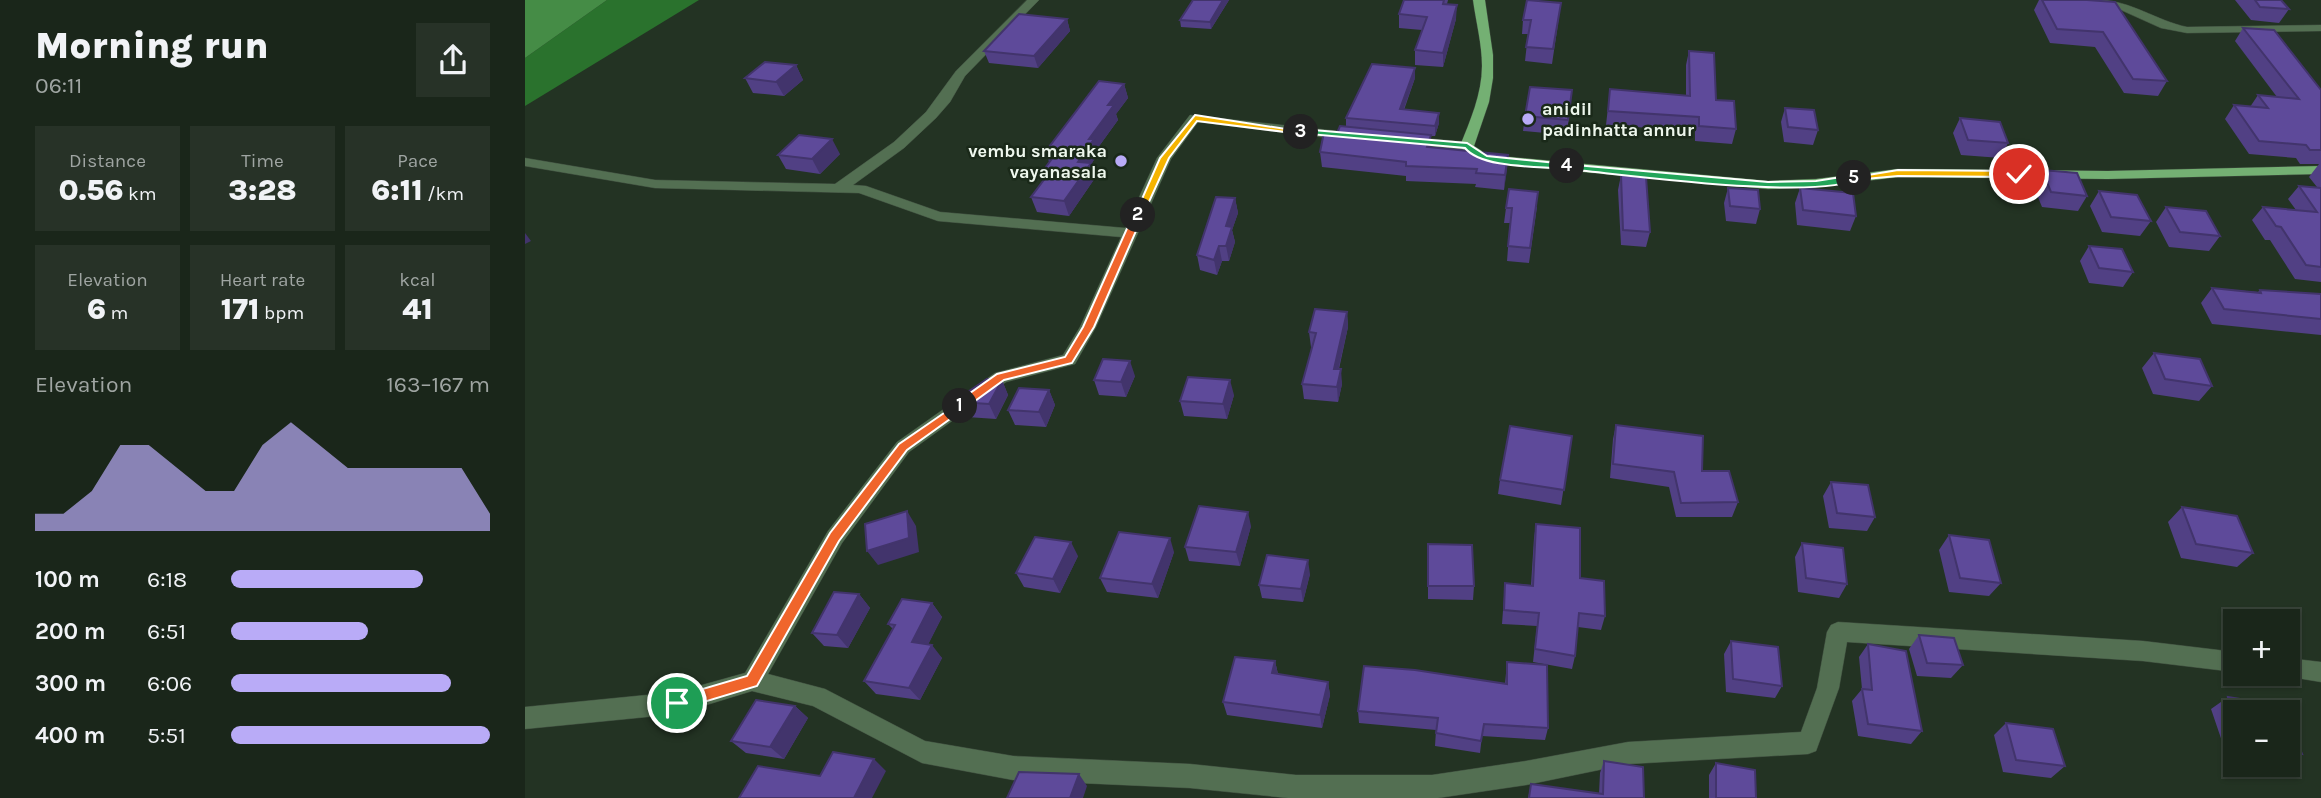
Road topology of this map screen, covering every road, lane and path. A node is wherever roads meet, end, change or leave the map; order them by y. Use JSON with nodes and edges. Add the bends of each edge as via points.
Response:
{"nodes":[{"id":1,"x":1033,"y":0,"type":"edge"},
{"id":2,"x":1479,"y":0,"type":"edge"},
{"id":3,"x":2105,"y":0,"type":"edge"},
{"id":4,"x":2321,"y":28,"type":"edge"},
{"id":5,"x":1366,"y":138,"type":"edge"},
{"id":6,"x":1391,"y":140,"type":"edge"},
{"id":7,"x":1467,"y":146,"type":"junction"},
{"id":8,"x":525,"y":162,"type":"edge"},
{"id":9,"x":2321,"y":170,"type":"edge"},
{"id":10,"x":839,"y":188,"type":"junction"},
{"id":11,"x":1129,"y":233,"type":"junction"},
{"id":12,"x":2223,"y":661,"type":"edge"},
{"id":13,"x":2300,"y":669,"type":"edge"},
{"id":14,"x":2321,"y":671,"type":"edge"},
{"id":15,"x":752,"y":681,"type":"junction"},
{"id":16,"x":525,"y":718,"type":"edge"}],
"edges":[{"from":1,"to":10,"type":"street","via":[[960,74],[931,115]]},
{"from":2,"to":7,"type":"main road","via":[[1487,72],[1485,95]]},
{"from":3,"to":4,"type":"street","via":[[2153,22],[2187,30]]},
{"from":5,"to":11,"type":"street","via":[[1195,118],[1164,158]]},
{"from":6,"to":7,"type":"street"},
{"from":7,"to":9,"type":"main road","via":[[1485,159],[1768,185],[1898,173]]},
{"from":8,"to":10,"type":"street","via":[[655,184]]},
{"from":10,"to":11,"type":"street","via":[[861,189],[938,216]]},
{"from":11,"to":15,"type":"street","via":[[1069,360],[1001,377],[903,447],[835,537]]},
{"from":12,"to":15,"type":"street","via":[[2143,651],[1838,632],[1829,688],[1808,743],[1628,753],[1432,787],[1296,787],[1190,776],[1013,768],[922,751],[817,696]]},
{"from":13,"to":14,"type":"street"},
{"from":15,"to":16,"type":"street","via":[[677,703]]}]}
